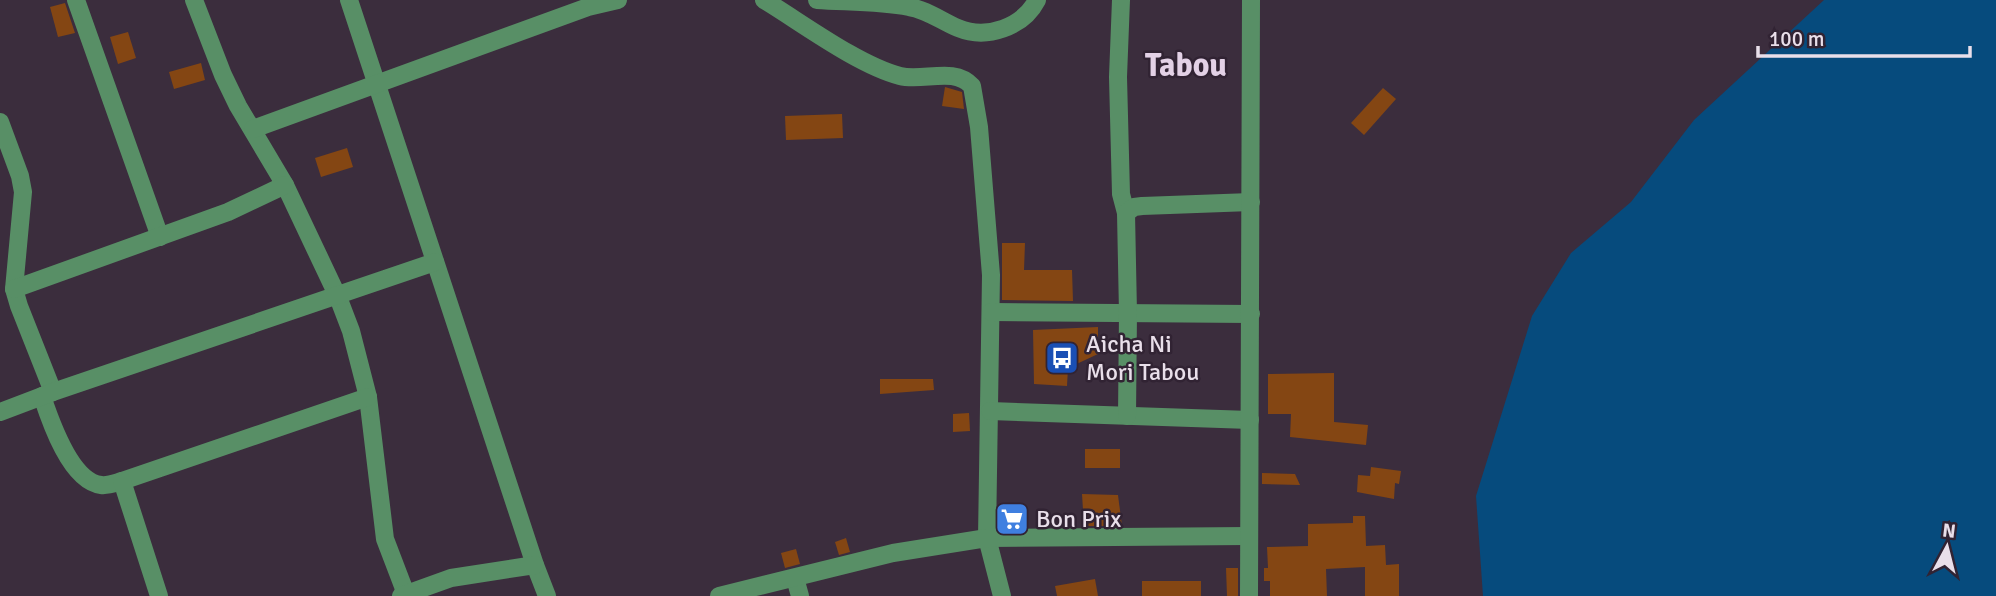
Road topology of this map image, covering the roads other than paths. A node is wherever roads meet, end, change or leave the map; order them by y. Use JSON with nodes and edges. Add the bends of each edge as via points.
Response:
{"nodes":[{"id":1,"x":76,"y":0,"type":"edge"},
{"id":2,"x":194,"y":0,"type":"edge"},
{"id":3,"x":349,"y":0,"type":"edge"},
{"id":4,"x":618,"y":0,"type":"edge"},
{"id":5,"x":764,"y":0,"type":"edge"},
{"id":6,"x":817,"y":0,"type":"edge"},
{"id":7,"x":1037,"y":0,"type":"edge"},
{"id":8,"x":1121,"y":0,"type":"edge"},
{"id":9,"x":1251,"y":0,"type":"edge"},
{"id":10,"x":909,"y":3,"type":"edge"},
{"id":11,"x":376,"y":83,"type":"junction"},
{"id":12,"x":0,"y":122,"type":"edge"},
{"id":13,"x":253,"y":129,"type":"junction"},
{"id":14,"x":285,"y":185,"type":"junction"},
{"id":15,"x":1251,"y":202,"type":"junction"},
{"id":16,"x":1126,"y":213,"type":"junction"},
{"id":17,"x":160,"y":237,"type":"junction"},
{"id":18,"x":435,"y":262,"type":"junction"},
{"id":19,"x":14,"y":289,"type":"junction"},
{"id":20,"x":338,"y":297,"type":"junction"},
{"id":21,"x":990,"y":312,"type":"junction"},
{"id":22,"x":1128,"y":313,"type":"junction"},
{"id":23,"x":1251,"y":314,"type":"junction"},
{"id":24,"x":47,"y":394,"type":"junction"},
{"id":25,"x":368,"y":397,"type":"junction"},
{"id":26,"x":990,"y":411,"type":"junction"},
{"id":27,"x":0,"y":412,"type":"edge"},
{"id":28,"x":1126,"y":416,"type":"junction"},
{"id":29,"x":1250,"y":421,"type":"junction"},
{"id":30,"x":122,"y":481,"type":"junction"},
{"id":31,"x":1249,"y":536,"type":"junction"},
{"id":32,"x":986,"y":538,"type":"junction"},
{"id":33,"x":535,"y":565,"type":"junction"},
{"id":34,"x":795,"y":578,"type":"junction"},
{"id":35,"x":404,"y":595,"type":"edge"},
{"id":36,"x":159,"y":596,"type":"edge"},
{"id":37,"x":547,"y":596,"type":"edge"},
{"id":38,"x":719,"y":596,"type":"edge"},
{"id":39,"x":800,"y":596,"type":"edge"},
{"id":40,"x":1003,"y":596,"type":"edge"},
{"id":41,"x":1249,"y":596,"type":"edge"}],
"edges":[{"from":1,"to":17,"type":"street"},
{"from":2,"to":13,"type":"street","via":[[223,75]]},
{"from":3,"to":11,"type":"street"},
{"from":4,"to":11,"type":"street"},
{"from":5,"to":21,"type":"street","via":[[886,72],[905,77],[943,75],[972,86],[989,235]]},
{"from":6,"to":10,"type":"street"},
{"from":7,"to":10,"type":"street","via":[[1009,28],[994,31],[962,30]]},
{"from":8,"to":16,"type":"street","via":[[1118,77],[1121,194]]},
{"from":9,"to":15,"type":"street"},
{"from":11,"to":13,"type":"street"},
{"from":11,"to":18,"type":"street"},
{"from":12,"to":19,"type":"street","via":[[23,192]]},
{"from":13,"to":14,"type":"street"},
{"from":14,"to":17,"type":"street"},
{"from":14,"to":20,"type":"street"},
{"from":15,"to":16,"type":"street","via":[[1142,206]]},
{"from":15,"to":23,"type":"street"},
{"from":16,"to":22,"type":"street"},
{"from":17,"to":19,"type":"street"},
{"from":18,"to":20,"type":"street"},
{"from":18,"to":33,"type":"street"},
{"from":19,"to":24,"type":"street"},
{"from":20,"to":24,"type":"street"},
{"from":20,"to":25,"type":"street"},
{"from":21,"to":22,"type":"street"},
{"from":21,"to":26,"type":"street"},
{"from":22,"to":23,"type":"street"},
{"from":22,"to":28,"type":"street"},
{"from":23,"to":29,"type":"street"},
{"from":24,"to":27,"type":"street"},
{"from":24,"to":30,"type":"street","via":[[58,442],[79,470],[100,485]]},
{"from":25,"to":30,"type":"street"},
{"from":25,"to":35,"type":"street","via":[[385,539]]},
{"from":26,"to":28,"type":"street"},
{"from":26,"to":32,"type":"street"},
{"from":28,"to":29,"type":"street"},
{"from":29,"to":31,"type":"street"},
{"from":30,"to":36,"type":"street"},
{"from":31,"to":32,"type":"street"},
{"from":31,"to":41,"type":"street"},
{"from":32,"to":34,"type":"street","via":[[893,553]]},
{"from":32,"to":40,"type":"street"},
{"from":33,"to":35,"type":"street","via":[[451,578]]},
{"from":33,"to":37,"type":"street"},
{"from":34,"to":38,"type":"street"},
{"from":34,"to":39,"type":"street"}]}
